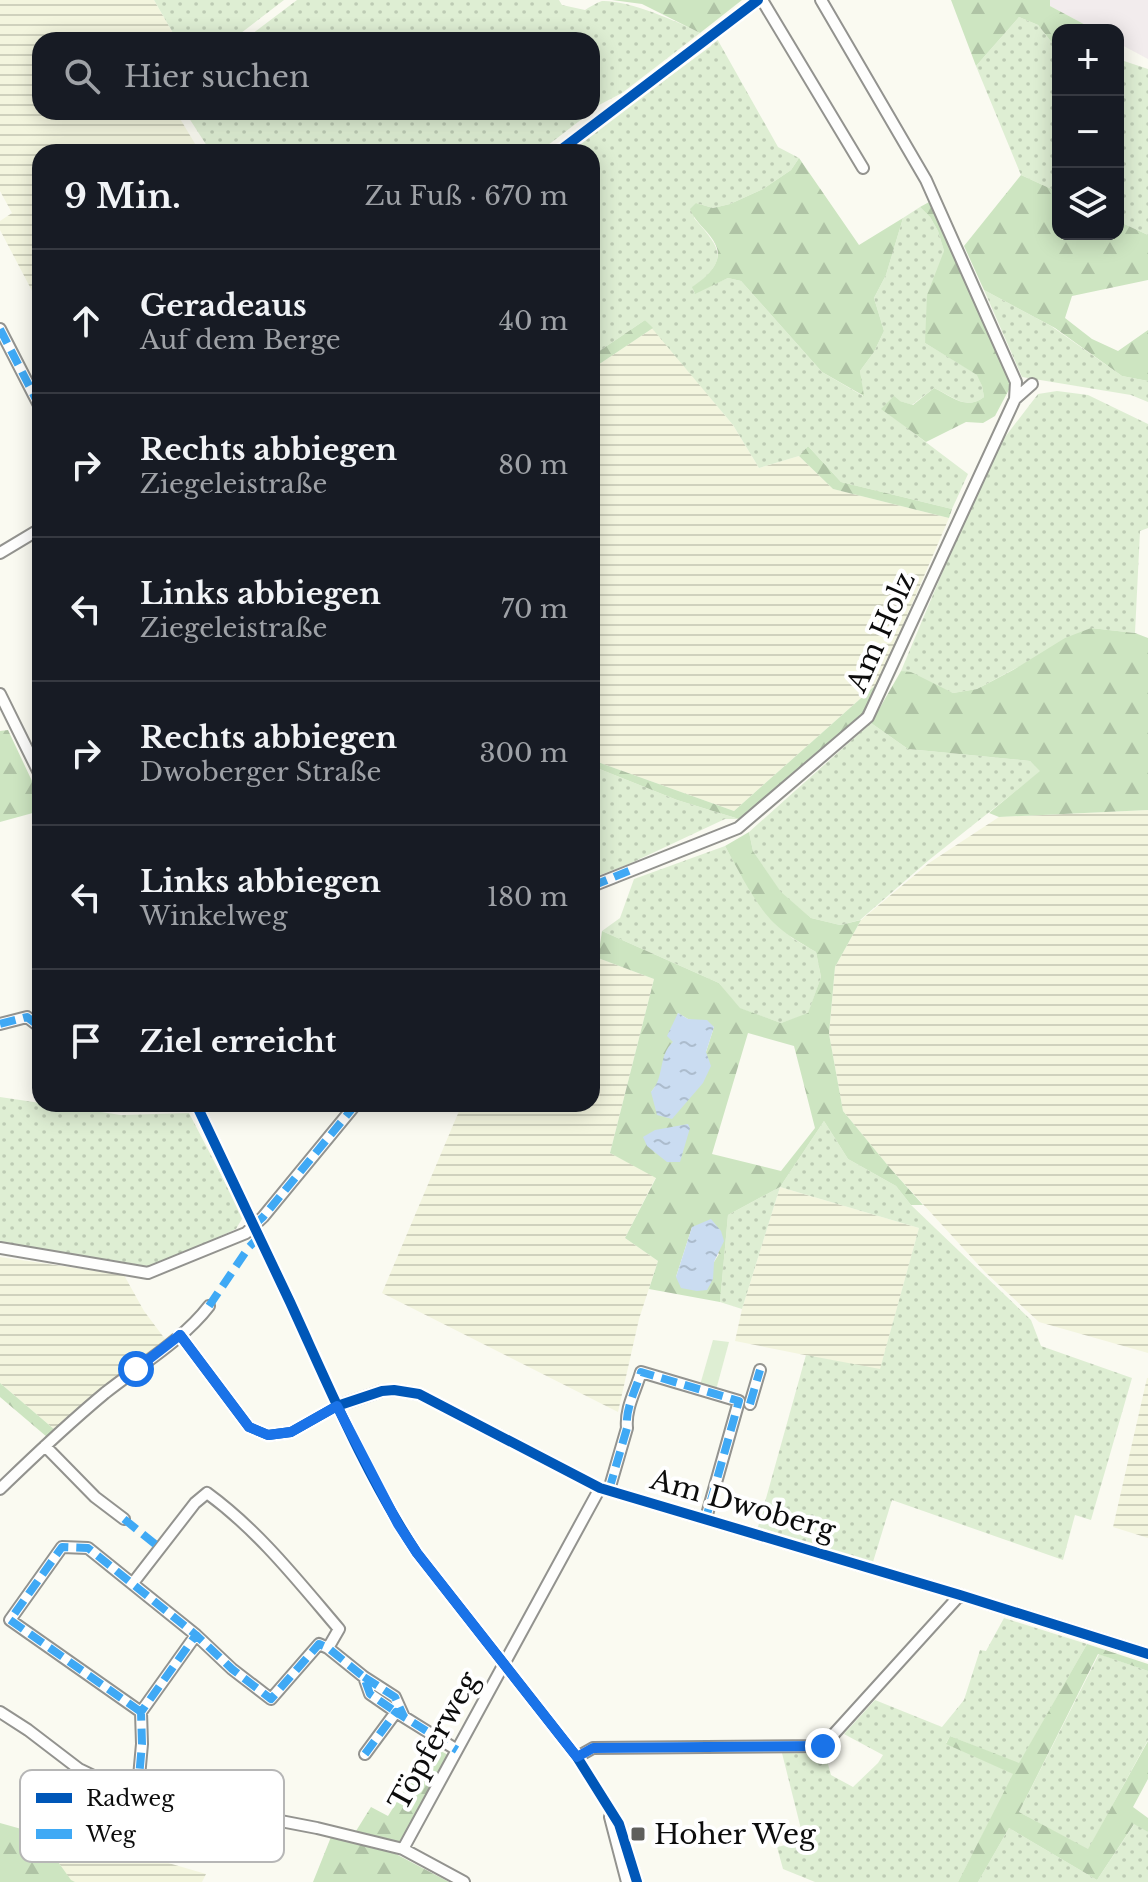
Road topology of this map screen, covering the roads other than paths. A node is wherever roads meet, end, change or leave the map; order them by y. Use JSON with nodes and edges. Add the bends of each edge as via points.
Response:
{"nodes":[{"id":1,"x":760,"y":0,"type":"edge"},
{"id":2,"x":821,"y":0,"type":"edge"},
{"id":3,"x":569,"y":144,"type":"edge"},
{"id":4,"x":863,"y":168,"type":"dead end"},
{"id":5,"x":0,"y":329,"type":"edge"},
{"id":6,"x":1032,"y":384,"type":"dead end"},
{"id":7,"x":32,"y":391,"type":"edge"},
{"id":8,"x":1015,"y":399,"type":"junction"},
{"id":9,"x":32,"y":534,"type":"edge"},
{"id":10,"x":0,"y":553,"type":"edge"},
{"id":11,"x":0,"y":694,"type":"edge"},
{"id":12,"x":5,"y":716,"type":"edge"},
{"id":13,"x":32,"y":762,"type":"edge"},
{"id":14,"x":600,"y":883,"type":"edge"},
{"id":15,"x":32,"y":1021,"type":"edge"},
{"id":16,"x":0,"y":1024,"type":"edge"},
{"id":17,"x":200,"y":1112,"type":"edge"},
{"id":18,"x":349,"y":1112,"type":"edge"},
{"id":19,"x":252,"y":1224,"type":"junction"},
{"id":20,"x":0,"y":1248,"type":"edge"},
{"id":21,"x":209,"y":1306,"type":"dead end"},
{"id":22,"x":180,"y":1335,"type":"junction"},
{"id":23,"x":760,"y":1370,"type":"dead end"},
{"id":24,"x":748,"y":1403,"type":"junction"},
{"id":25,"x":337,"y":1406,"type":"junction"},
{"id":26,"x":45,"y":1446,"type":"junction"},
{"id":27,"x":0,"y":1489,"type":"edge"},
{"id":28,"x":604,"y":1489,"type":"junction"},
{"id":29,"x":706,"y":1518,"type":"junction"},
{"id":30,"x":124,"y":1519,"type":"dead end"},
{"id":31,"x":133,"y":1583,"type":"junction"},
{"id":32,"x":960,"y":1595,"type":"junction"},
{"id":33,"x":0,"y":1612,"type":"edge"},
{"id":34,"x":10,"y":1620,"type":"junction"},
{"id":35,"x":196,"y":1635,"type":"junction"},
{"id":36,"x":328,"y":1648,"type":"junction"},
{"id":37,"x":1148,"y":1654,"type":"edge"},
{"id":38,"x":504,"y":1666,"type":"junction"},
{"id":39,"x":0,"y":1712,"type":"edge"},
{"id":40,"x":141,"y":1712,"type":"junction"},
{"id":41,"x":400,"y":1715,"type":"junction"},
{"id":42,"x":457,"y":1750,"type":"junction"},
{"id":43,"x":365,"y":1754,"type":"dead end"},
{"id":44,"x":577,"y":1757,"type":"junction"},
{"id":45,"x":81,"y":1770,"type":"edge"},
{"id":46,"x":140,"y":1770,"type":"edge"},
{"id":47,"x":596,"y":1786,"type":"junction"},
{"id":48,"x":284,"y":1822,"type":"edge"},
{"id":49,"x":403,"y":1849,"type":"junction"},
{"id":50,"x":464,"y":1882,"type":"edge"},
{"id":51,"x":627,"y":1882,"type":"edge"},
{"id":52,"x":637,"y":1882,"type":"edge"}],
"edges":[{"from":1,"to":3,"type":"street"},
{"from":1,"to":4,"type":"street"},
{"from":2,"to":8,"type":"street","via":[[926,180],[1016,382]]},
{"from":5,"to":7,"type":"street"},
{"from":6,"to":8,"type":"street","name":"Am Holz"},
{"from":8,"to":14,"type":"street","name":"Am Holz","via":[[868,717],[738,828]]},
{"from":9,"to":10,"type":"street"},
{"from":11,"to":12,"type":"street"},
{"from":12,"to":13,"type":"street"},
{"from":15,"to":16,"type":"street","via":[[27,1017]]},
{"from":17,"to":19,"type":"street"},
{"from":18,"to":19,"type":"street"},
{"from":19,"to":20,"type":"street","via":[[246,1233],[148,1273]]},
{"from":19,"to":25,"type":"street"},
{"from":21,"to":22,"type":"street"},
{"from":22,"to":25,"type":"street","name":"Am Dwoberg","via":[[249,1427],[268,1435],[291,1432]]},
{"from":22,"to":26,"type":"street"},
{"from":23,"to":24,"type":"street"},
{"from":24,"to":28,"type":"street","name":"Töpferweg","via":[[641,1372]]},
{"from":24,"to":29,"type":"street"},
{"from":25,"to":28,"type":"street","name":"Am Dwoberg","via":[[382,1391],[419,1394]]},
{"from":25,"to":38,"type":"street","via":[[398,1524]]},
{"from":26,"to":27,"type":"street"},
{"from":26,"to":30,"type":"street"},
{"from":28,"to":29,"type":"street","name":"Am Dwoberg"},
{"from":28,"to":38,"type":"street","name":"Töpferweg"},
{"from":29,"to":32,"type":"street","name":"Am Dwoberg"},
{"from":31,"to":34,"type":"street","via":[[88,1548],[62,1547]]},
{"from":31,"to":35,"type":"street"},
{"from":31,"to":36,"type":"street","via":[[207,1493],[269,1547],[339,1629]]},
{"from":32,"to":37,"type":"street","name":"Am Dwoberg"},
{"from":32,"to":44,"type":"street","via":[[823,1746],[593,1748]]},
{"from":33,"to":34,"type":"street"},
{"from":34,"to":40,"type":"street"},
{"from":35,"to":36,"type":"street","via":[[271,1699],[319,1644]]},
{"from":35,"to":40,"type":"street"},
{"from":36,"to":41,"type":"street","via":[[395,1697]]},
{"from":38,"to":42,"type":"street","name":"Töpferweg"},
{"from":38,"to":44,"type":"street"},
{"from":39,"to":45,"type":"street"},
{"from":40,"to":46,"type":"street"},
{"from":41,"to":42,"type":"street"},
{"from":41,"to":43,"type":"street"},
{"from":42,"to":49,"type":"street","name":"Töpferweg"},
{"from":44,"to":47,"type":"street"},
{"from":47,"to":51,"type":"street","via":[[613,1825]]},
{"from":47,"to":52,"type":"street","via":[[619,1824]]},
{"from":48,"to":49,"type":"street"},
{"from":49,"to":50,"type":"street"}]}
